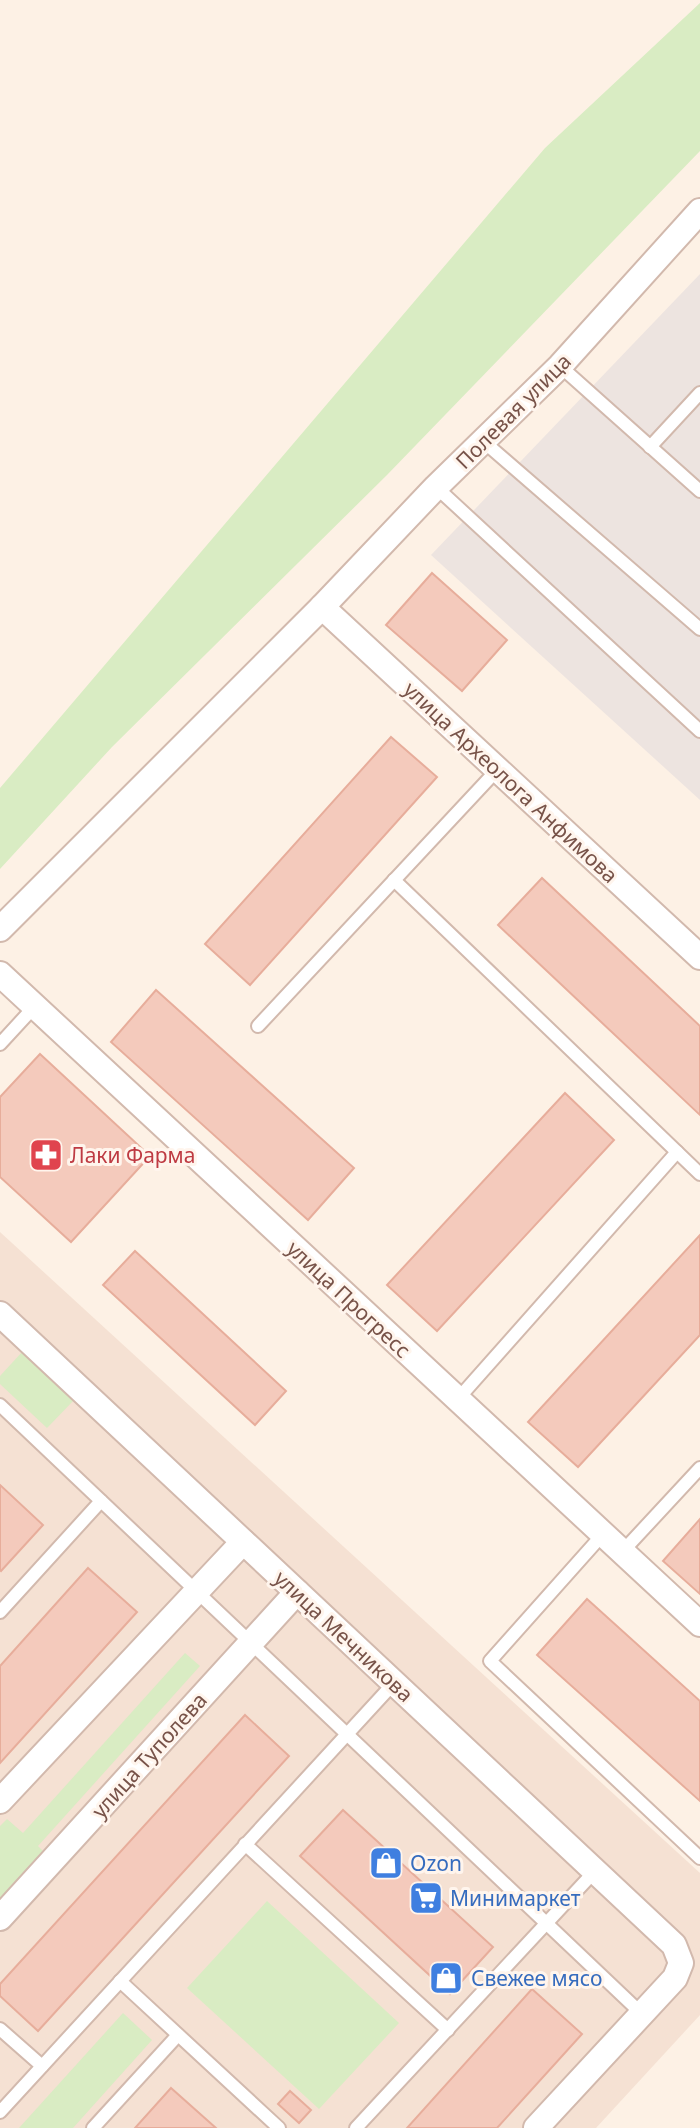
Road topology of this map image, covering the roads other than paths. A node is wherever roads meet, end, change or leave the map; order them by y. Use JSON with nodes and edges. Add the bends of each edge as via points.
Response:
{"nodes":[{"id":1,"x":700,"y":211,"type":"edge"},
{"id":2,"x":560,"y":366,"type":"junction"},
{"id":3,"x":700,"y":393,"type":"edge"},
{"id":4,"x":483,"y":441,"type":"junction"},
{"id":5,"x":650,"y":447,"type":"junction"},
{"id":6,"x":436,"y":486,"type":"junction"},
{"id":7,"x":700,"y":492,"type":"edge"},
{"id":8,"x":321,"y":607,"type":"junction"},
{"id":9,"x":700,"y":629,"type":"edge"},
{"id":10,"x":700,"y":731,"type":"edge"},
{"id":11,"x":497,"y":770,"type":"junction"},
{"id":12,"x":394,"y":880,"type":"junction"},
{"id":13,"x":0,"y":929,"type":"edge"},
{"id":14,"x":700,"y":957,"type":"edge"},
{"id":15,"x":0,"y":974,"type":"edge"},
{"id":16,"x":35,"y":1006,"type":"junction"},
{"id":17,"x":258,"y":1026,"type":"dead end"},
{"id":18,"x":0,"y":1044,"type":"edge"},
{"id":19,"x":677,"y":1152,"type":"junction"},
{"id":20,"x":700,"y":1174,"type":"edge"},
{"id":21,"x":0,"y":1314,"type":"edge"},
{"id":22,"x":457,"y":1400,"type":"junction"},
{"id":23,"x":0,"y":1405,"type":"edge"},
{"id":24,"x":700,"y":1468,"type":"edge"},
{"id":25,"x":102,"y":1501,"type":"junction"},
{"id":26,"x":604,"y":1533,"type":"junction"},
{"id":27,"x":243,"y":1542,"type":"junction"},
{"id":28,"x":623,"y":1551,"type":"junction"},
{"id":29,"x":196,"y":1592,"type":"junction"},
{"id":30,"x":297,"y":1592,"type":"junction"},
{"id":31,"x":0,"y":1612,"type":"edge"},
{"id":32,"x":700,"y":1624,"type":"edge"},
{"id":33,"x":251,"y":1643,"type":"junction"},
{"id":34,"x":394,"y":1683,"type":"junction"},
{"id":35,"x":347,"y":1734,"type":"junction"},
{"id":36,"x":0,"y":1801,"type":"edge"},
{"id":37,"x":246,"y":1844,"type":"junction"},
{"id":38,"x":700,"y":1858,"type":"edge"},
{"id":39,"x":595,"y":1871,"type":"junction"},
{"id":40,"x":0,"y":1918,"type":"edge"},
{"id":41,"x":546,"y":1924,"type":"junction"},
{"id":42,"x":120,"y":1981,"type":"junction"},
{"id":43,"x":642,"y":2014,"type":"junction"},
{"id":44,"x":0,"y":2029,"type":"edge"},
{"id":45,"x":448,"y":2030,"type":"junction"},
{"id":46,"x":178,"y":2035,"type":"junction"},
{"id":47,"x":42,"y":2066,"type":"junction"},
{"id":48,"x":0,"y":2112,"type":"edge"},
{"id":49,"x":272,"y":2126,"type":"edge"},
{"id":50,"x":93,"y":2128,"type":"edge"},
{"id":51,"x":356,"y":2128,"type":"edge"},
{"id":52,"x":536,"y":2128,"type":"edge"}],
"edges":[{"from":1,"to":2,"type":"street","name":"Полевая улица"},
{"from":2,"to":4,"type":"street","name":"Полевая улица"},
{"from":2,"to":5,"type":"lane"},
{"from":3,"to":5,"type":"lane"},
{"from":4,"to":6,"type":"street","name":"Полевая улица"},
{"from":4,"to":9,"type":"lane"},
{"from":5,"to":7,"type":"lane"},
{"from":6,"to":8,"type":"street","name":"Полевая улица"},
{"from":6,"to":10,"type":"lane"},
{"from":8,"to":11,"type":"street","name":"улица Археолога Анфимова"},
{"from":8,"to":13,"type":"street","name":"Полевая улица"},
{"from":11,"to":12,"type":"lane"},
{"from":11,"to":14,"type":"street","name":"улица Археолога Анфимова"},
{"from":12,"to":17,"type":"lane"},
{"from":12,"to":19,"type":"lane"},
{"from":15,"to":16,"type":"street","name":"улица Прогресс"},
{"from":16,"to":18,"type":"lane"},
{"from":16,"to":22,"type":"street","name":"улица Прогресс"},
{"from":19,"to":20,"type":"lane"},
{"from":19,"to":22,"type":"lane"},
{"from":21,"to":27,"type":"street","name":"улица Мечникова"},
{"from":22,"to":26,"type":"street","name":"улица Прогресс"},
{"from":23,"to":25,"type":"lane"},
{"from":24,"to":28,"type":"lane"},
{"from":25,"to":29,"type":"lane"},
{"from":25,"to":31,"type":"lane"},
{"from":26,"to":28,"type":"street","name":"улица Прогресс"},
{"from":26,"to":38,"type":"lane","via":[[490,1661]]},
{"from":27,"to":29,"type":"street"},
{"from":27,"to":30,"type":"street","name":"улица Мечникова"},
{"from":28,"to":32,"type":"street","name":"улица Прогресс"},
{"from":29,"to":33,"type":"lane"},
{"from":29,"to":36,"type":"street"},
{"from":30,"to":33,"type":"street","name":"улица Туполева"},
{"from":30,"to":34,"type":"street","name":"улица Мечникова"},
{"from":33,"to":35,"type":"lane"},
{"from":33,"to":40,"type":"street","name":"улица Туполева"},
{"from":34,"to":35,"type":"lane"},
{"from":34,"to":39,"type":"street","name":"улица Мечникова"},
{"from":35,"to":37,"type":"lane"},
{"from":35,"to":41,"type":"lane"},
{"from":37,"to":42,"type":"lane"},
{"from":37,"to":45,"type":"lane"},
{"from":39,"to":41,"type":"lane"},
{"from":39,"to":43,"type":"street","name":"улица Мечникова","via":[[674,1945],[681,1963],[675,1978]]},
{"from":41,"to":43,"type":"lane"},
{"from":41,"to":45,"type":"lane"},
{"from":42,"to":46,"type":"lane"},
{"from":42,"to":47,"type":"lane"},
{"from":43,"to":52,"type":"street"},
{"from":44,"to":47,"type":"lane"},
{"from":45,"to":51,"type":"lane"},
{"from":46,"to":49,"type":"lane"},
{"from":46,"to":50,"type":"lane"},
{"from":47,"to":48,"type":"lane"}]}
